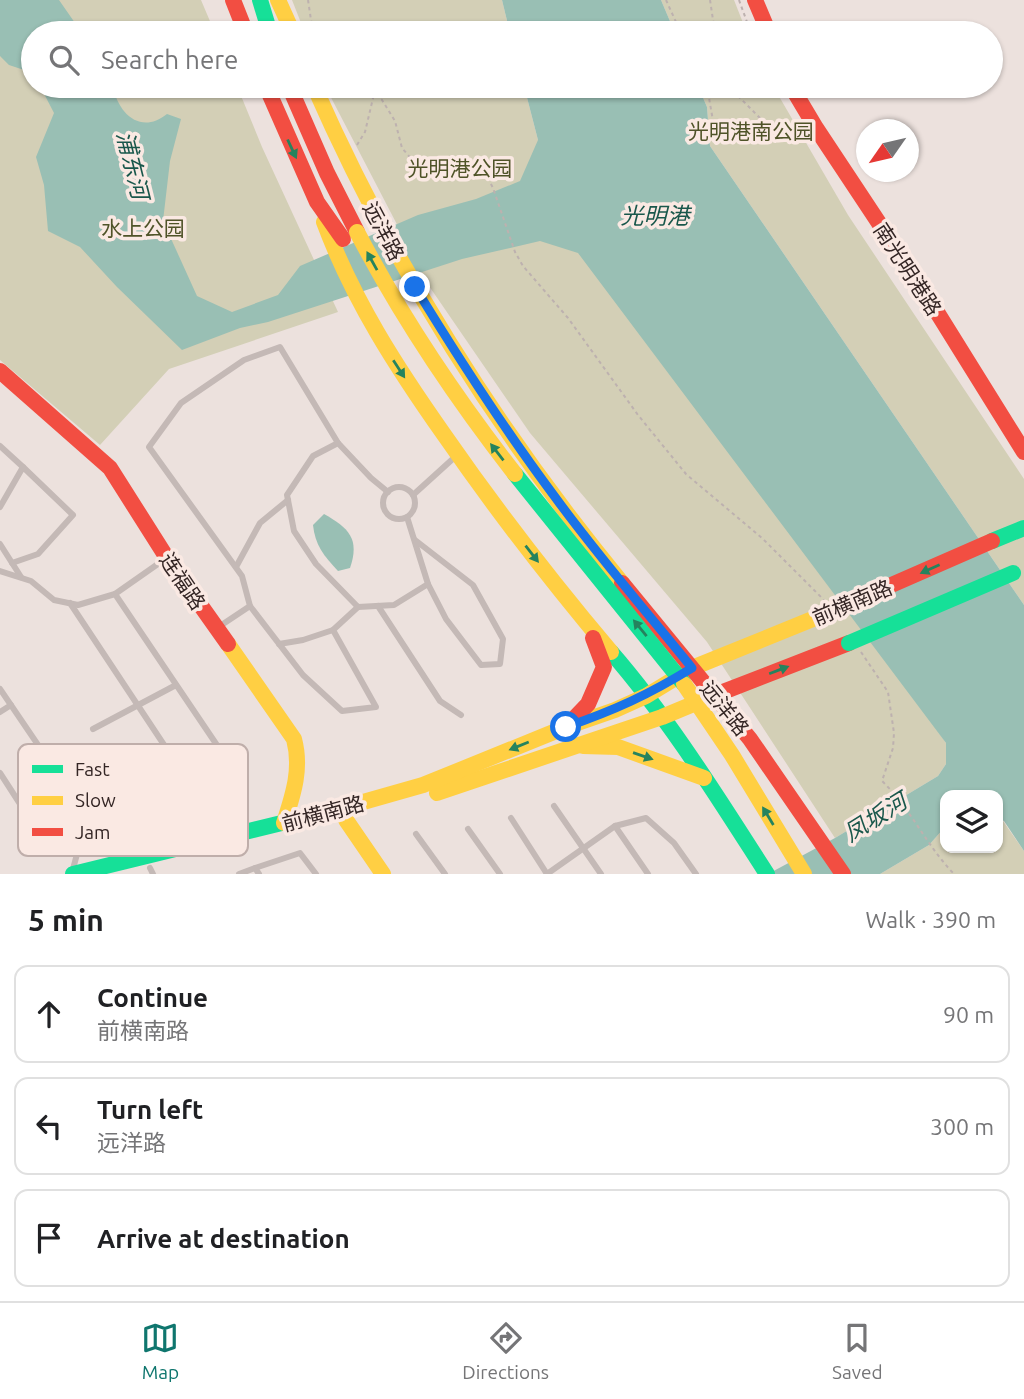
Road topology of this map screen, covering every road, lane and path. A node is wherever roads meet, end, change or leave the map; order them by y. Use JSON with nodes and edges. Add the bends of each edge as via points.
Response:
{"nodes":[{"id":1,"x":233,"y":0,"type":"edge"},
{"id":2,"x":260,"y":0,"type":"edge"},
{"id":3,"x":278,"y":0,"type":"edge"},
{"id":4,"x":308,"y":0,"type":"edge"},
{"id":5,"x":666,"y":0,"type":"edge"},
{"id":6,"x":710,"y":0,"type":"edge"},
{"id":7,"x":738,"y":0,"type":"edge"},
{"id":8,"x":755,"y":0,"type":"edge"},
{"id":9,"x":241,"y":21,"type":"edge"},
{"id":10,"x":266,"y":21,"type":"edge"},
{"id":11,"x":288,"y":21,"type":"edge"},
{"id":12,"x":311,"y":21,"type":"edge"},
{"id":13,"x":676,"y":21,"type":"edge"},
{"id":14,"x":713,"y":21,"type":"edge"},
{"id":15,"x":746,"y":21,"type":"edge"},
{"id":16,"x":764,"y":21,"type":"edge"},
{"id":17,"x":271,"y":98,"type":"edge"},
{"id":18,"x":294,"y":98,"type":"edge"},
{"id":19,"x":319,"y":98,"type":"edge"},
{"id":20,"x":373,"y":98,"type":"edge"},
{"id":21,"x":380,"y":98,"type":"edge"},
{"id":22,"x":709,"y":98,"type":"edge"},
{"id":23,"x":740,"y":98,"type":"edge"},
{"id":24,"x":798,"y":98,"type":"edge"},
{"id":25,"x":766,"y":124,"type":"dead end"},
{"id":26,"x":715,"y":132,"type":"dead end"},
{"id":27,"x":351,"y":154,"type":"dead end"},
{"id":28,"x":344,"y":239,"type":"junction"},
{"id":29,"x":0,"y":371,"type":"edge"},
{"id":30,"x":338,"y":443,"type":"junction"},
{"id":31,"x":0,"y":446,"type":"edge"},
{"id":32,"x":1024,"y":453,"type":"edge"},
{"id":33,"x":457,"y":455,"type":"junction"},
{"id":34,"x":23,"y":467,"type":"junction"},
{"id":35,"x":388,"y":492,"type":"junction"},
{"id":36,"x":413,"y":495,"type":"junction"},
{"id":37,"x":288,"y":500,"type":"junction"},
{"id":38,"x":0,"y":507,"type":"edge"},
{"id":39,"x":407,"y":517,"type":"junction"},
{"id":40,"x":1024,"y":528,"type":"edge"},
{"id":41,"x":415,"y":540,"type":"junction"},
{"id":42,"x":0,"y":544,"type":"edge"},
{"id":43,"x":167,"y":558,"type":"junction"},
{"id":44,"x":12,"y":563,"type":"junction"},
{"id":45,"x":236,"y":567,"type":"junction"},
{"id":46,"x":1019,"y":570,"type":"edge"},
{"id":47,"x":0,"y":571,"type":"edge"},
{"id":48,"x":21,"y":578,"type":"junction"},
{"id":49,"x":428,"y":584,"type":"junction"},
{"id":50,"x":114,"y":594,"type":"junction"},
{"id":51,"x":70,"y":603,"type":"junction"},
{"id":52,"x":250,"y":606,"type":"junction"},
{"id":53,"x":378,"y":606,"type":"junction"},
{"id":54,"x":358,"y":607,"type":"junction"},
{"id":55,"x":827,"y":610,"type":"junction"},
{"id":56,"x":588,"y":624,"type":"junction"},
{"id":57,"x":216,"y":629,"type":"junction"},
{"id":58,"x":333,"y":630,"type":"junction"},
{"id":59,"x":279,"y":644,"type":"junction"},
{"id":60,"x":854,"y":645,"type":"junction"},
{"id":61,"x":692,"y":668,"type":"junction"},
{"id":62,"x":176,"y":685,"type":"junction"},
{"id":63,"x":0,"y":689,"type":"edge"},
{"id":64,"x":715,"y":695,"type":"junction"},
{"id":65,"x":646,"y":696,"type":"junction"},
{"id":66,"x":11,"y":705,"type":"junction"},
{"id":67,"x":138,"y":706,"type":"junction"},
{"id":68,"x":0,"y":712,"type":"edge"},
{"id":69,"x":461,"y":715,"type":"dead end"},
{"id":70,"x":662,"y":717,"type":"junction"},
{"id":71,"x":566,"y":727,"type":"junction"},
{"id":72,"x":93,"y":729,"type":"dead end"},
{"id":73,"x":37,"y":744,"type":"edge"},
{"id":74,"x":163,"y":744,"type":"edge"},
{"id":75,"x":216,"y":744,"type":"edge"},
{"id":76,"x":576,"y":746,"type":"junction"},
{"id":77,"x":0,"y":773,"type":"edge"},
{"id":78,"x":706,"y":780,"type":"junction"},
{"id":79,"x":18,"y":801,"type":"edge"},
{"id":80,"x":554,"y":807,"type":"dead end"},
{"id":81,"x":511,"y":818,"type":"dead end"},
{"id":82,"x":345,"y":820,"type":"junction"},
{"id":83,"x":284,"y":823,"type":"junction"},
{"id":84,"x":615,"y":826,"type":"junction"},
{"id":85,"x":468,"y":829,"type":"dead end"},
{"id":86,"x":248,"y":832,"type":"edge"},
{"id":87,"x":416,"y":834,"type":"dead end"},
{"id":88,"x":248,"y":846,"type":"edge"},
{"id":89,"x":583,"y":848,"type":"junction"},
{"id":90,"x":77,"y":856,"type":"edge"},
{"id":91,"x":147,"y":856,"type":"edge"},
{"id":92,"x":208,"y":856,"type":"edge"},
{"id":93,"x":763,"y":868,"type":"edge"},
{"id":94,"x":151,"y":871,"type":"edge"},
{"id":95,"x":257,"y":871,"type":"edge"},
{"id":96,"x":72,"y":874,"type":"edge"},
{"id":97,"x":127,"y":874,"type":"edge"},
{"id":98,"x":239,"y":874,"type":"edge"},
{"id":99,"x":316,"y":874,"type":"edge"},
{"id":100,"x":383,"y":874,"type":"edge"},
{"id":101,"x":445,"y":874,"type":"edge"},
{"id":102,"x":500,"y":874,"type":"edge"},
{"id":103,"x":547,"y":874,"type":"edge"},
{"id":104,"x":601,"y":874,"type":"edge"},
{"id":105,"x":648,"y":874,"type":"edge"},
{"id":106,"x":696,"y":874,"type":"edge"},
{"id":107,"x":787,"y":874,"type":"edge"},
{"id":108,"x":804,"y":874,"type":"edge"},
{"id":109,"x":843,"y":874,"type":"edge"},
{"id":110,"x":954,"y":874,"type":"edge"}],
"edges":[{"from":1,"to":9,"type":"main road"},
{"from":2,"to":10,"type":"main road"},
{"from":3,"to":11,"type":"main road"},
{"from":4,"to":12,"type":"path"},
{"from":5,"to":13,"type":"path"},
{"from":6,"to":14,"type":"path"},
{"from":7,"to":15,"type":"path"},
{"from":8,"to":16,"type":"main road"},
{"from":17,"to":28,"type":"main road","name":"远洋路","one_way":true,"via":[[317,202]]},
{"from":18,"to":28,"type":"main road","name":"远洋路","via":[[327,173]]},
{"from":19,"to":61,"type":"main road","name":"远洋路","via":[[380,224],[478,388],[586,537]]},
{"from":20,"to":27,"type":"path","via":[[365,132]]},
{"from":21,"to":55,"type":"path","via":[[395,121],[402,148],[419,169],[440,177],[481,164],[523,266],[568,318],[638,415],[686,474],[763,539]]},
{"from":22,"to":26,"type":"path"},
{"from":23,"to":25,"type":"path"},
{"from":24,"to":32,"type":"main road","name":"南光明港路"},
{"from":28,"to":33,"type":"main road","name":"远洋路","one_way":true,"via":[[364,311]]},
{"from":28,"to":107,"type":"main road","via":[[442,401],[676,696]]},
{"from":108,"to":28,"type":"main road","one_way":true,"bridge":true,"via":[[687,689],[521,483],[455,395],[393,299]]},
{"from":29,"to":43,"type":"main road","name":"连福路","via":[[110,468]]},
{"from":30,"to":35,"type":"lane"},
{"from":30,"to":37,"type":"lane","via":[[313,456]]},
{"from":30,"to":45,"type":"lane","via":[[280,348],[244,360],[181,403],[149,447]]},
{"from":31,"to":34,"type":"lane"},
{"from":33,"to":36,"type":"lane"},
{"from":33,"to":56,"type":"main road","name":"远洋路","one_way":true},
{"from":34,"to":38,"type":"lane"},
{"from":34,"to":44,"type":"lane","via":[[73,515],[38,554]]},
{"from":35,"to":36,"type":"lane","via":[[401,488]]},
{"from":35,"to":39,"type":"lane","via":[[384,506],[388,515]]},
{"from":36,"to":39,"type":"lane","via":[[414,510]]},
{"from":37,"to":45,"type":"lane","via":[[260,523]]},
{"from":37,"to":54,"type":"lane","via":[[294,531],[316,564]]},
{"from":39,"to":41,"type":"lane"},
{"from":40,"to":55,"type":"main road","name":"前横南路","one_way":true,"bridge":true},
{"from":41,"to":49,"type":"lane"},
{"from":41,"to":49,"type":"lane","via":[[473,585],[503,639],[500,664],[481,665],[446,619]]},
{"from":42,"to":44,"type":"lane"},
{"from":43,"to":50,"type":"lane"},
{"from":43,"to":57,"type":"main road","name":"连福路"},
{"from":44,"to":48,"type":"lane"},
{"from":45,"to":52,"type":"lane"},
{"from":46,"to":60,"type":"main road","name":"前横南路","bridge":true},
{"from":47,"to":48,"type":"lane"},
{"from":48,"to":51,"type":"lane","via":[[54,600]]},
{"from":49,"to":53,"type":"lane","via":[[394,605]]},
{"from":50,"to":51,"type":"lane","via":[[78,605]]},
{"from":50,"to":62,"type":"lane"},
{"from":51,"to":67,"type":"lane"},
{"from":52,"to":57,"type":"lane"},
{"from":52,"to":59,"type":"lane"},
{"from":53,"to":54,"type":"lane"},
{"from":53,"to":69,"type":"lane","via":[[440,701]]},
{"from":54,"to":58,"type":"lane"},
{"from":55,"to":61,"type":"main road","name":"前横南路"},
{"from":56,"to":65,"type":"main road","name":"远洋路"},
{"from":56,"to":71,"type":"main road","name":"前横南路","via":[[604,667],[588,704]]},
{"from":57,"to":83,"type":"main road","name":"连福路","via":[[300,753]]},
{"from":58,"to":59,"type":"lane"},
{"from":58,"to":59,"type":"lane","via":[[376,707],[342,711],[303,675]]},
{"from":64,"to":60,"type":"main road","name":"前横南路","one_way":true},
{"from":60,"to":110,"type":"path","via":[[888,692],[893,748],[882,781]]},
{"from":61,"to":64,"type":"main road","name":"远洋路"},
{"from":61,"to":65,"type":"main road","name":"前横南路"},
{"from":62,"to":67,"type":"lane"},
{"from":62,"to":75,"type":"lane"},
{"from":63,"to":66,"type":"lane"},
{"from":64,"to":70,"type":"main road","name":"前横南路"},
{"from":64,"to":109,"type":"main road","name":"远洋路"},
{"from":65,"to":70,"type":"main road","name":"远洋路"},
{"from":65,"to":71,"type":"main road","name":"前横南路"},
{"from":66,"to":68,"type":"lane"},
{"from":66,"to":73,"type":"lane"},
{"from":67,"to":72,"type":"lane"},
{"from":67,"to":74,"type":"lane"},
{"from":70,"to":76,"type":"main road","name":"前横南路"},
{"from":70,"to":78,"type":"main road","name":"远洋路"},
{"from":71,"to":83,"type":"main road","name":"前横南路","one_way":true,"via":[[423,785]]},
{"from":76,"to":78,"type":"main road","name":"前横南路","one_way":true,"via":[[618,747]]},
{"from":76,"to":82,"type":"main road","name":"前横南路"},
{"from":77,"to":79,"type":"lane"},
{"from":78,"to":93,"type":"main road","name":"远洋路"},
{"from":80,"to":89,"type":"lane"},
{"from":81,"to":103,"type":"lane"},
{"from":82,"to":88,"type":"main road","name":"前横南路"},
{"from":82,"to":100,"type":"main road"},
{"from":83,"to":86,"type":"main road","name":"前横南路"},
{"from":84,"to":89,"type":"lane"},
{"from":84,"to":105,"type":"lane"},
{"from":84,"to":106,"type":"lane","via":[[646,818],[674,843]]},
{"from":85,"to":102,"type":"lane"},
{"from":87,"to":101,"type":"lane"},
{"from":89,"to":103,"type":"lane"},
{"from":89,"to":104,"type":"lane"},
{"from":90,"to":96,"type":"lane"},
{"from":91,"to":96,"type":"main road","name":"前横南路"},
{"from":92,"to":94,"type":"main road","name":"前横南路"},
{"from":94,"to":97,"type":"main road","name":"前横南路"},
{"from":95,"to":98,"type":"lane"},
{"from":95,"to":99,"type":"lane","via":[[300,853]]}]}
